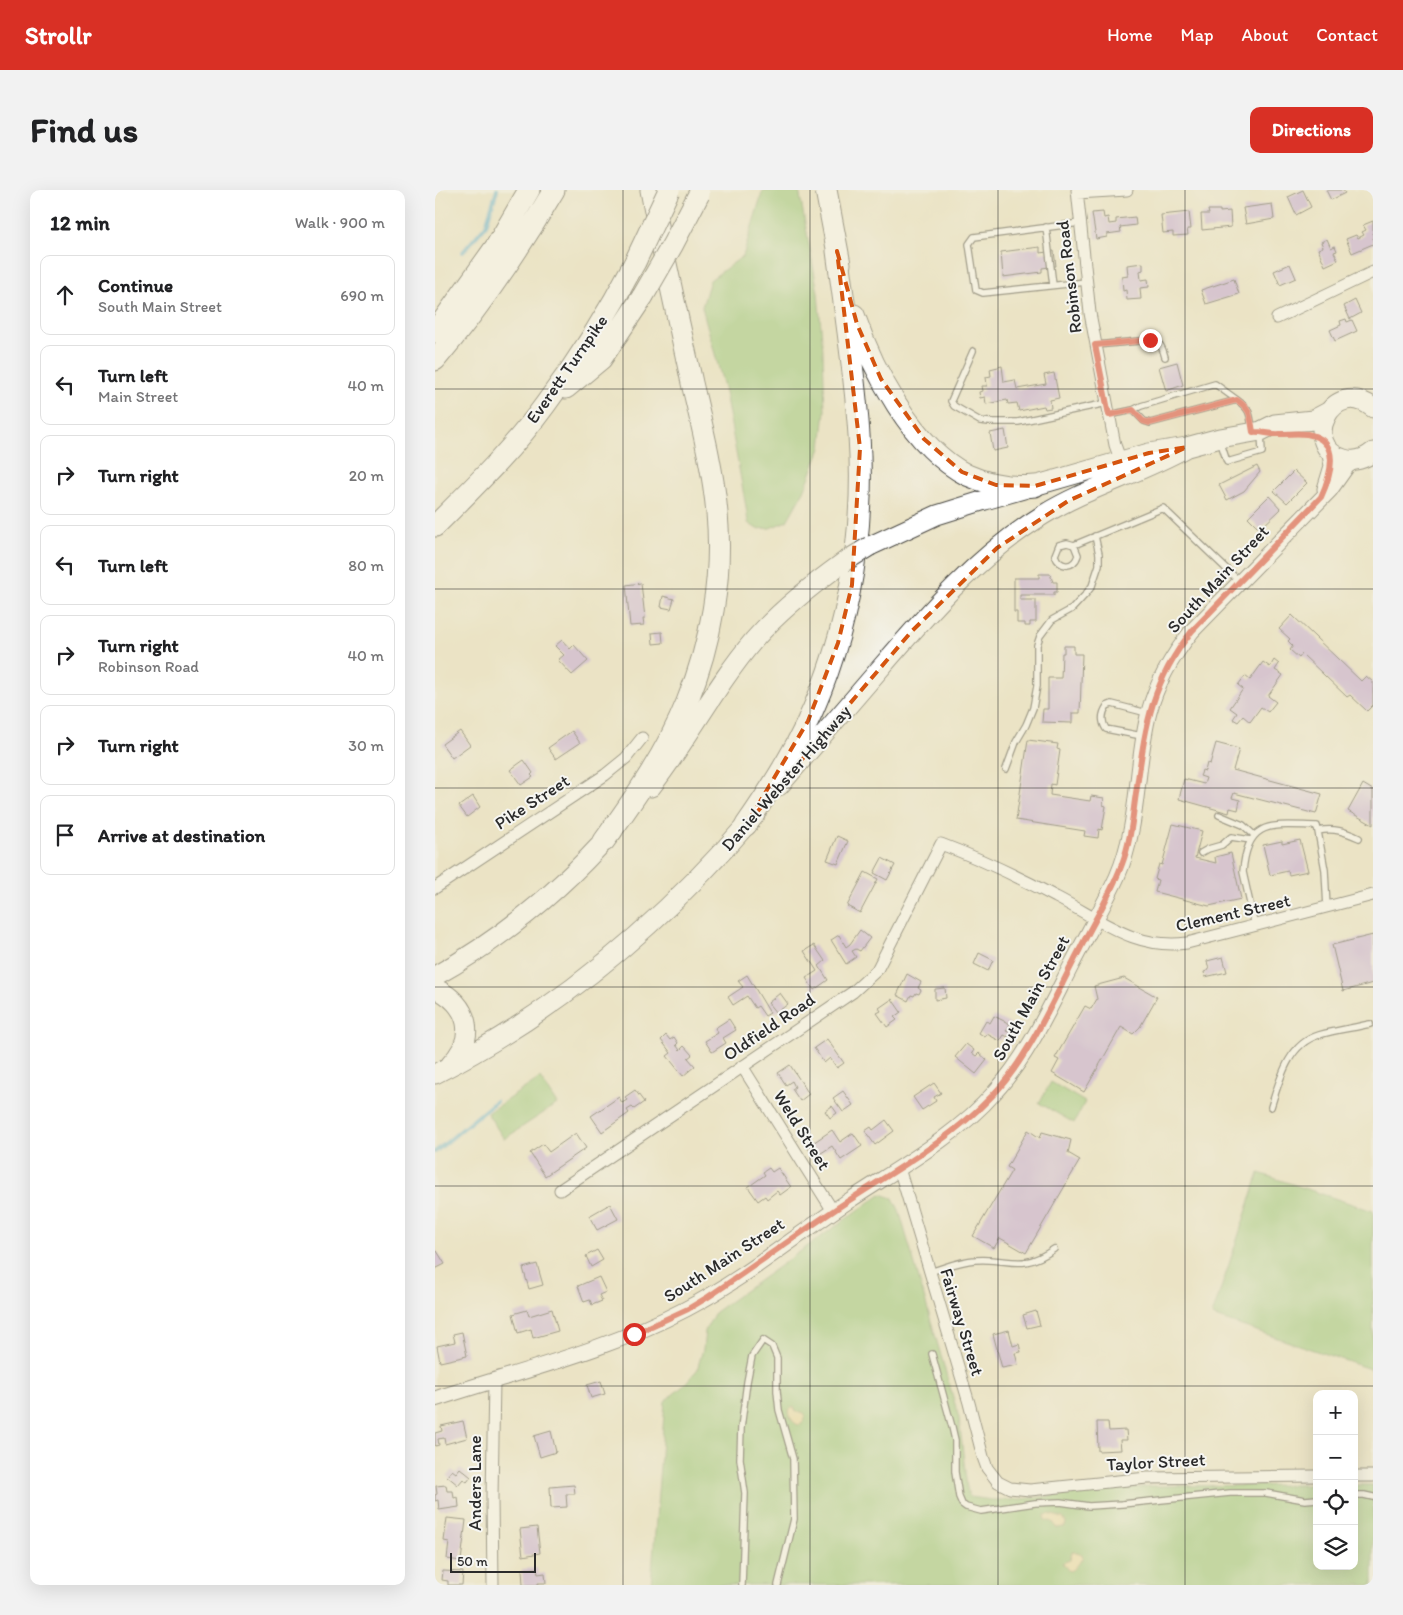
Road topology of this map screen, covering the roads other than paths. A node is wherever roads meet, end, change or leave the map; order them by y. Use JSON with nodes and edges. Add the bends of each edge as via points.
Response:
{"nodes":[{"id":1,"x":529,"y":190,"type":"edge"},
{"id":2,"x":554,"y":190,"type":"edge"},
{"id":3,"x":651,"y":190,"type":"edge"},
{"id":4,"x":669,"y":190,"type":"edge"},
{"id":5,"x":826,"y":190,"type":"edge"},
{"id":6,"x":1127,"y":190,"type":"edge"},
{"id":7,"x":700,"y":192,"type":"edge"},
{"id":8,"x":1077,"y":192,"type":"edge"},
{"id":9,"x":1080,"y":223,"type":"junction"},
{"id":10,"x":1045,"y":227,"type":"junction"},
{"id":11,"x":837,"y":251,"type":"junction"},
{"id":12,"x":1373,"y":272,"type":"edge"},
{"id":13,"x":1086,"y":282,"type":"junction"},
{"id":14,"x":1053,"y":285,"type":"junction"},
{"id":15,"x":1277,"y":318,"type":"dead end"},
{"id":16,"x":435,"y":332,"type":"edge"},
{"id":17,"x":1095,"y":345,"type":"junction"},
{"id":18,"x":973,"y":351,"type":"dead end"},
{"id":19,"x":1165,"y":357,"type":"dead end"},
{"id":20,"x":435,"y":360,"type":"edge"},
{"id":21,"x":1237,"y":400,"type":"junction"},
{"id":22,"x":1107,"y":403,"type":"junction"},
{"id":23,"x":545,"y":406,"type":"junction"},
{"id":24,"x":1373,"y":408,"type":"edge"},
{"id":25,"x":1133,"y":410,"type":"junction"},
{"id":26,"x":1328,"y":412,"type":"junction"},
{"id":27,"x":1109,"y":415,"type":"junction"},
{"id":28,"x":1257,"y":432,"type":"junction"},
{"id":29,"x":1327,"y":446,"type":"junction"},
{"id":30,"x":1365,"y":456,"type":"edge"},
{"id":31,"x":1123,"y":468,"type":"junction"},
{"id":32,"x":1035,"y":486,"type":"junction"},
{"id":33,"x":1321,"y":497,"type":"junction"},
{"id":34,"x":435,"y":526,"type":"edge"},
{"id":35,"x":1095,"y":536,"type":"junction"},
{"id":36,"x":1074,"y":545,"type":"junction"},
{"id":37,"x":1240,"y":582,"type":"junction"},
{"id":38,"x":1149,"y":714,"type":"junction"},
{"id":39,"x":1144,"y":736,"type":"junction"},
{"id":40,"x":642,"y":738,"type":"dead end"},
{"id":41,"x":1006,"y":769,"type":"dead end"},
{"id":42,"x":1219,"y":815,"type":"dead end"},
{"id":43,"x":746,"y":825,"type":"junction"},
{"id":44,"x":1318,"y":831,"type":"junction"},
{"id":45,"x":1252,"y":838,"type":"junction"},
{"id":46,"x":1359,"y":838,"type":"dead end"},
{"id":47,"x":604,"y":841,"type":"junction"},
{"id":48,"x":941,"y":844,"type":"joint"},
{"id":49,"x":1201,"y":853,"type":"dead end"},
{"id":50,"x":435,"y":888,"type":"edge"},
{"id":51,"x":1373,"y":895,"type":"edge"},
{"id":52,"x":1327,"y":908,"type":"junction"},
{"id":53,"x":1097,"y":919,"type":"junction"},
{"id":54,"x":1255,"y":926,"type":"junction"},
{"id":55,"x":435,"y":976,"type":"edge"},
{"id":56,"x":435,"y":988,"type":"edge"},
{"id":57,"x":1369,"y":1024,"type":"dead end"},
{"id":58,"x":743,"y":1066,"type":"junction"},
{"id":59,"x":440,"y":1070,"type":"edge"},
{"id":60,"x":1271,"y":1107,"type":"dead end"},
{"id":61,"x":899,"y":1168,"type":"junction"},
{"id":62,"x":560,"y":1190,"type":"dead end"},
{"id":63,"x":833,"y":1211,"type":"junction"},
{"id":64,"x":1054,"y":1249,"type":"dead end"},
{"id":65,"x":929,"y":1272,"type":"junction"},
{"id":66,"x":932,"y":1354,"type":"dead end"},
{"id":67,"x":494,"y":1381,"type":"junction"},
{"id":68,"x":435,"y":1400,"type":"edge"},
{"id":69,"x":1313,"y":1476,"type":"edge"},
{"id":70,"x":1358,"y":1476,"type":"edge"},
{"id":71,"x":1373,"y":1476,"type":"edge"},
{"id":72,"x":998,"y":1482,"type":"joint"},
{"id":73,"x":1358,"y":1495,"type":"edge"},
{"id":74,"x":1373,"y":1497,"type":"edge"},
{"id":75,"x":1313,"y":1499,"type":"edge"},
{"id":76,"x":493,"y":1585,"type":"edge"},
{"id":77,"x":742,"y":1585,"type":"edge"},
{"id":78,"x":778,"y":1585,"type":"edge"}],
"edges":[{"from":1,"to":16,"type":"highway","via":[[497,244]]},
{"from":2,"to":20,"type":"highway","via":[[504,270]]},
{"from":3,"to":47,"type":"highway","via":[[713,481],[718,533],[717,579],[703,655],[683,712],[649,773]]},
{"from":4,"to":23,"type":"highway","name":"Everett Turnpike","bridge":true,"via":[[635,262],[600,323]]},
{"from":5,"to":11,"type":"highway"},
{"from":6,"to":8,"type":"street"},
{"from":7,"to":23,"type":"highway","bridge":true,"via":[[643,296],[601,359]]},
{"from":8,"to":9,"type":"street","name":"Robinson Road"},
{"from":9,"to":10,"type":"lane"},
{"from":9,"to":13,"type":"street","name":"Robinson Road"},
{"from":10,"to":14,"type":"lane"},
{"from":10,"to":14,"type":"lane","via":[[974,237],[969,244],[976,290]]},
{"from":11,"to":32,"type":"highway","via":[[852,308],[872,361],[895,402],[924,439],[946,460],[973,478],[1002,486]]},
{"from":11,"to":43,"type":"highway","via":[[860,442],[859,508],[852,584],[838,643],[811,714],[785,766]]},
{"from":12,"to":15,"type":"street"},
{"from":13,"to":14,"type":"lane"},
{"from":13,"to":17,"type":"street","name":"Robinson Road"},
{"from":17,"to":19,"type":"lane","via":[[1157,341]]},
{"from":17,"to":22,"type":"street","name":"Robinson Road"},
{"from":18,"to":22,"type":"lane","via":[[951,401],[981,422],[1018,422]]},
{"from":21,"to":25,"type":"lane","via":[[1150,423],[1143,421]]},
{"from":21,"to":25,"type":"lane","via":[[1215,384]]},
{"from":21,"to":28,"type":"lane","via":[[1247,407]]},
{"from":22,"to":27,"type":"street","name":"Robinson Road"},
{"from":23,"to":34,"type":"highway","name":"Everett Turnpike"},
{"from":24,"to":26,"type":"main road","via":[[1361,401],[1348,400]]},
{"from":25,"to":27,"type":"lane"},
{"from":26,"to":28,"type":"main road","via":[[1313,420],[1275,424]]},
{"from":26,"to":29,"type":"main road","via":[[1322,428]]},
{"from":27,"to":31,"type":"street","name":"Robinson Road"},
{"from":28,"to":29,"type":"main road","via":[[1307,434],[1319,438]]},
{"from":28,"to":31,"type":"main road","via":[[1159,451]]},
{"from":29,"to":30,"type":"main road","via":[[1339,457]]},
{"from":29,"to":33,"type":"street","name":"South Main Street","via":[[1331,471]]},
{"from":30,"to":33,"type":"street","name":"South Main Street","via":[[1347,466]]},
{"from":31,"to":32,"type":"main road"},
{"from":31,"to":43,"type":"main road","name":"Daniel Webster Highway","via":[[1041,516],[971,571],[906,638]]},
{"from":32,"to":47,"type":"main road","bridge":true,"via":[[947,511],[870,546],[843,562],[801,596],[755,640],[665,769]]},
{"from":33,"to":37,"type":"street","name":"South Main Street"},
{"from":35,"to":36,"type":"lane"},
{"from":35,"to":37,"type":"lane","via":[[1163,508]]},
{"from":35,"to":41,"type":"lane","via":[[1099,565],[1092,586],[1072,609],[1052,620],[1040,636],[1033,708]]},
{"from":36,"to":36,"type":"lane","via":[[1078,555],[1075,562],[1068,566],[1061,564],[1055,555],[1059,545],[1067,542]]},
{"from":37,"to":38,"type":"street","name":"South Main Street","via":[[1176,652]]},
{"from":38,"to":39,"type":"street","name":"South Main Street"},
{"from":38,"to":39,"type":"lane","via":[[1111,704],[1103,717],[1106,729]]},
{"from":39,"to":53,"type":"street","name":"South Main Street","via":[[1127,850]]},
{"from":40,"to":50,"type":"street","name":"Pike Street","via":[[626,758],[605,775]]},
{"from":42,"to":45,"type":"lane","via":[[1243,825]]},
{"from":43,"to":59,"type":"main road","name":"Daniel Webster Highway","via":[[674,902],[596,970],[529,1019]]},
{"from":44,"to":45,"type":"lane","via":[[1317,826],[1273,826]]},
{"from":44,"to":46,"type":"lane","via":[[1340,830]]},
{"from":44,"to":52,"type":"lane"},
{"from":45,"to":49,"type":"lane","via":[[1231,837],[1222,845]]},
{"from":45,"to":54,"type":"lane","via":[[1247,846],[1243,872]]},
{"from":47,"to":55,"type":"main road","via":[[574,873],[526,915]]},
{"from":48,"to":53,"type":"street","name":"Clement Street","via":[[1005,870]]},
{"from":48,"to":58,"type":"street","name":"Oldfield Road","via":[[877,970],[853,992]]},
{"from":51,"to":52,"type":"street","name":"Clement Street"},
{"from":52,"to":54,"type":"street","name":"Clement Street"},
{"from":53,"to":54,"type":"street","name":"Clement Street","via":[[1134,938],[1164,945],[1187,943]]},
{"from":53,"to":61,"type":"street","name":"South Main Street","via":[[1021,1058],[1004,1082],[973,1115]]},
{"from":56,"to":59,"type":"main road","via":[[455,1000],[465,1018],[466,1030],[458,1055]]},
{"from":57,"to":60,"type":"lane","via":[[1318,1035],[1305,1042],[1287,1062]]},
{"from":58,"to":62,"type":"street","name":"Oldfield Road"},
{"from":58,"to":63,"type":"street","name":"Weld Street"},
{"from":61,"to":63,"type":"street","name":"South Main Street"},
{"from":61,"to":65,"type":"street","name":"Fairway Street"},
{"from":63,"to":67,"type":"street","name":"South Main Street","via":[[688,1309],[600,1347]]},
{"from":64,"to":65,"type":"lane","via":[[1028,1262],[972,1260]]},
{"from":65,"to":72,"type":"street","name":"Fairway Street","via":[[983,1457]]},
{"from":66,"to":75,"type":"lane","via":[[953,1427],[959,1497],[966,1507],[981,1511],[1060,1502],[1089,1506],[1231,1493],[1266,1493]]},
{"from":67,"to":68,"type":"street","name":"South Main Street"},
{"from":67,"to":76,"type":"street","name":"Anders Lane"},
{"from":69,"to":72,"type":"street","name":"Taylor Street","via":[[1147,1478],[1030,1490],[1010,1488]]},
{"from":70,"to":71,"type":"street"},
{"from":73,"to":74,"type":"lane"},
{"from":77,"to":78,"type":"lane","via":[[745,1494],[740,1459],[741,1428],[752,1356],[763,1340],[772,1346],[777,1358],[779,1410],[793,1459],[794,1520]]}]}
